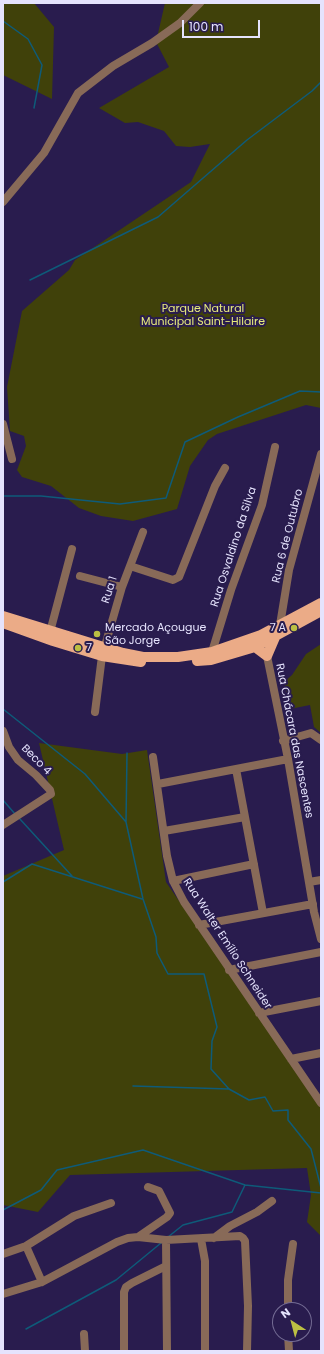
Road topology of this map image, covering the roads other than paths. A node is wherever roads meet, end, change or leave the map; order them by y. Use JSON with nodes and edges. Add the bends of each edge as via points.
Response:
{"nodes":[{"id":1,"x":200,"y":3,"type":"edge"},
{"id":2,"x":3,"y":202,"type":"edge"},
{"id":3,"x":3,"y":424,"type":"edge"},
{"id":4,"x":275,"y":447,"type":"dead end"},
{"id":5,"x":321,"y":454,"type":"edge"},
{"id":6,"x":12,"y":459,"type":"dead end"},
{"id":7,"x":225,"y":468,"type":"dead end"},
{"id":8,"x":143,"y":532,"type":"dead end"},
{"id":9,"x":72,"y":548,"type":"dead end"},
{"id":10,"x":130,"y":566,"type":"junction"},
{"id":11,"x":80,"y":576,"type":"dead end"},
{"id":12,"x":122,"y":588,"type":"junction"},
{"id":13,"x":321,"y":603,"type":"edge"},
{"id":14,"x":308,"y":610,"type":"junction"},
{"id":15,"x":321,"y":611,"type":"edge"},
{"id":16,"x":3,"y":616,"type":"edge"},
{"id":17,"x":3,"y":623,"type":"edge"},
{"id":18,"x":280,"y":625,"type":"junction"},
{"id":19,"x":50,"y":632,"type":"junction"},
{"id":20,"x":276,"y":635,"type":"junction"},
{"id":21,"x":264,"y":642,"type":"junction"},
{"id":22,"x":255,"y":647,"type":"junction"},
{"id":23,"x":103,"y":652,"type":"junction"},
{"id":24,"x":212,"y":652,"type":"junction"},
{"id":25,"x":267,"y":656,"type":"junction"},
{"id":26,"x":95,"y":712,"type":"dead end"},
{"id":27,"x":3,"y":732,"type":"edge"},
{"id":28,"x":321,"y":740,"type":"edge"},
{"id":29,"x":283,"y":741,"type":"junction"},
{"id":30,"x":153,"y":757,"type":"dead end"},
{"id":31,"x":288,"y":759,"type":"junction"},
{"id":32,"x":236,"y":769,"type":"junction"},
{"id":33,"x":158,"y":784,"type":"junction"},
{"id":34,"x":245,"y":817,"type":"junction"},
{"id":35,"x":3,"y":825,"type":"edge"},
{"id":36,"x":164,"y":831,"type":"junction"},
{"id":37,"x":254,"y":864,"type":"junction"},
{"id":38,"x":321,"y":880,"type":"edge"},
{"id":39,"x":173,"y":881,"type":"junction"},
{"id":40,"x":310,"y":882,"type":"junction"},
{"id":41,"x":313,"y":904,"type":"junction"},
{"id":42,"x":263,"y":913,"type":"junction"},
{"id":43,"x":199,"y":925,"type":"junction"},
{"id":44,"x":321,"y":939,"type":"edge"},
{"id":45,"x":321,"y":952,"type":"edge"},
{"id":46,"x":229,"y":970,"type":"junction"},
{"id":47,"x":321,"y":1001,"type":"edge"},
{"id":48,"x":259,"y":1014,"type":"junction"},
{"id":49,"x":321,"y":1053,"type":"edge"},
{"id":50,"x":290,"y":1060,"type":"junction"},
{"id":51,"x":321,"y":1103,"type":"edge"},
{"id":52,"x":148,"y":1187,"type":"dead end"},
{"id":53,"x":272,"y":1201,"type":"dead end"},
{"id":54,"x":111,"y":1203,"type":"dead end"},
{"id":55,"x":138,"y":1237,"type":"junction"},
{"id":56,"x":214,"y":1239,"type":"junction"},
{"id":57,"x":166,"y":1240,"type":"junction"},
{"id":58,"x":201,"y":1240,"type":"junction"},
{"id":59,"x":293,"y":1244,"type":"dead end"},
{"id":60,"x":26,"y":1246,"type":"junction"},
{"id":61,"x":3,"y":1254,"type":"edge"},
{"id":62,"x":166,"y":1266,"type":"junction"},
{"id":63,"x":42,"y":1282,"type":"junction"},
{"id":64,"x":3,"y":1294,"type":"edge"},
{"id":65,"x":288,"y":1302,"type":"edge"},
{"id":66,"x":84,"y":1334,"type":"dead end"},
{"id":67,"x":85,"y":1351,"type":"edge"},
{"id":68,"x":124,"y":1351,"type":"edge"},
{"id":69,"x":167,"y":1351,"type":"edge"},
{"id":70,"x":205,"y":1351,"type":"edge"},
{"id":71,"x":247,"y":1351,"type":"edge"}],
"edges":[{"from":1,"to":2,"type":"street","via":[[180,23],[113,66],[78,93],[44,153]]},
{"from":3,"to":6,"type":"street"},
{"from":4,"to":24,"type":"street","name":"Rua Osvaldino da Silva","via":[[262,505]]},
{"from":5,"to":18,"type":"street","name":"Rua 6 de Outubro","via":[[289,570]]},
{"from":7,"to":10,"type":"street","via":[[215,486],[179,577],[173,580]]},
{"from":8,"to":10,"type":"street","name":"Rua 1"},
{"from":9,"to":19,"type":"street"},
{"from":10,"to":12,"type":"street","name":"Rua 1"},
{"from":11,"to":12,"type":"street"},
{"from":12,"to":23,"type":"street","name":"Rua 1"},
{"from":13,"to":14,"type":"main road"},
{"from":14,"to":18,"type":"main road"},
{"from":14,"to":21,"type":"main road"},
{"from":15,"to":20,"type":"main road"},
{"from":16,"to":19,"type":"main road"},
{"from":17,"to":23,"type":"main road","via":[[53,641]]},
{"from":18,"to":24,"type":"main road","via":[[261,635]]},
{"from":19,"to":23,"type":"main road"},
{"from":20,"to":21,"type":"main road"},
{"from":20,"to":25,"type":"main road"},
{"from":21,"to":22,"type":"main road"},
{"from":21,"to":24,"type":"main road"},
{"from":21,"to":25,"type":"street","name":"Rua Chácara das Nascentes"},
{"from":22,"to":23,"type":"main road","via":[[211,660],[182,662],[143,663]]},
{"from":22,"to":25,"type":"main road"},
{"from":23,"to":24,"type":"main road","via":[[143,657],[178,657]]},
{"from":23,"to":26,"type":"street","name":"Rua 1"},
{"from":25,"to":29,"type":"street","name":"Rua Chácara das Nascentes"},
{"from":27,"to":35,"type":"street","name":"Beco 4","via":[[18,760],[36,774],[51,794]]},
{"from":28,"to":29,"type":"street","via":[[311,733]]},
{"from":29,"to":31,"type":"street","name":"Rua Chácara das Nascentes"},
{"from":30,"to":33,"type":"street","name":"Rua Walter Emílio Schneider"},
{"from":31,"to":32,"type":"street"},
{"from":31,"to":40,"type":"street","name":"Rua Chácara das Nascentes"},
{"from":32,"to":33,"type":"street"},
{"from":32,"to":34,"type":"street"},
{"from":33,"to":36,"type":"street","name":"Rua Walter Emílio Schneider"},
{"from":34,"to":36,"type":"street"},
{"from":34,"to":37,"type":"street"},
{"from":36,"to":39,"type":"street","name":"Rua Walter Emílio Schneider"},
{"from":37,"to":39,"type":"street"},
{"from":37,"to":42,"type":"street"},
{"from":38,"to":40,"type":"street"},
{"from":39,"to":43,"type":"street","name":"Rua Walter Emílio Schneider"},
{"from":40,"to":41,"type":"street","name":"Rua Chácara das Nascentes"},
{"from":41,"to":42,"type":"street"},
{"from":41,"to":44,"type":"street","name":"Rua Chácara das Nascentes"},
{"from":42,"to":43,"type":"street"},
{"from":43,"to":46,"type":"street","name":"Rua Walter Emílio Schneider"},
{"from":45,"to":46,"type":"street"},
{"from":46,"to":48,"type":"street","name":"Rua Walter Emílio Schneider"},
{"from":47,"to":48,"type":"street"},
{"from":48,"to":50,"type":"street","name":"Rua Walter Emílio Schneider"},
{"from":49,"to":50,"type":"street"},
{"from":50,"to":51,"type":"street","name":"Rua Walter Emílio Schneider"},
{"from":52,"to":55,"type":"street","via":[[162,1194],[170,1213]]},
{"from":53,"to":56,"type":"street","via":[[230,1226]]},
{"from":54,"to":60,"type":"street","via":[[74,1216]]},
{"from":55,"to":57,"type":"street"},
{"from":55,"to":63,"type":"street","via":[[117,1242]]},
{"from":56,"to":58,"type":"street"},
{"from":56,"to":71,"type":"street","via":[[240,1236],[244,1241],[248,1306]]},
{"from":57,"to":58,"type":"street"},
{"from":57,"to":62,"type":"street"},
{"from":58,"to":70,"type":"street","via":[[205,1261]]},
{"from":59,"to":65,"type":"street"},
{"from":60,"to":61,"type":"street"},
{"from":60,"to":63,"type":"street"},
{"from":62,"to":68,"type":"street","via":[[132,1283],[124,1292]]},
{"from":62,"to":69,"type":"street"},
{"from":63,"to":64,"type":"street"},
{"from":66,"to":67,"type":"street"}]}
